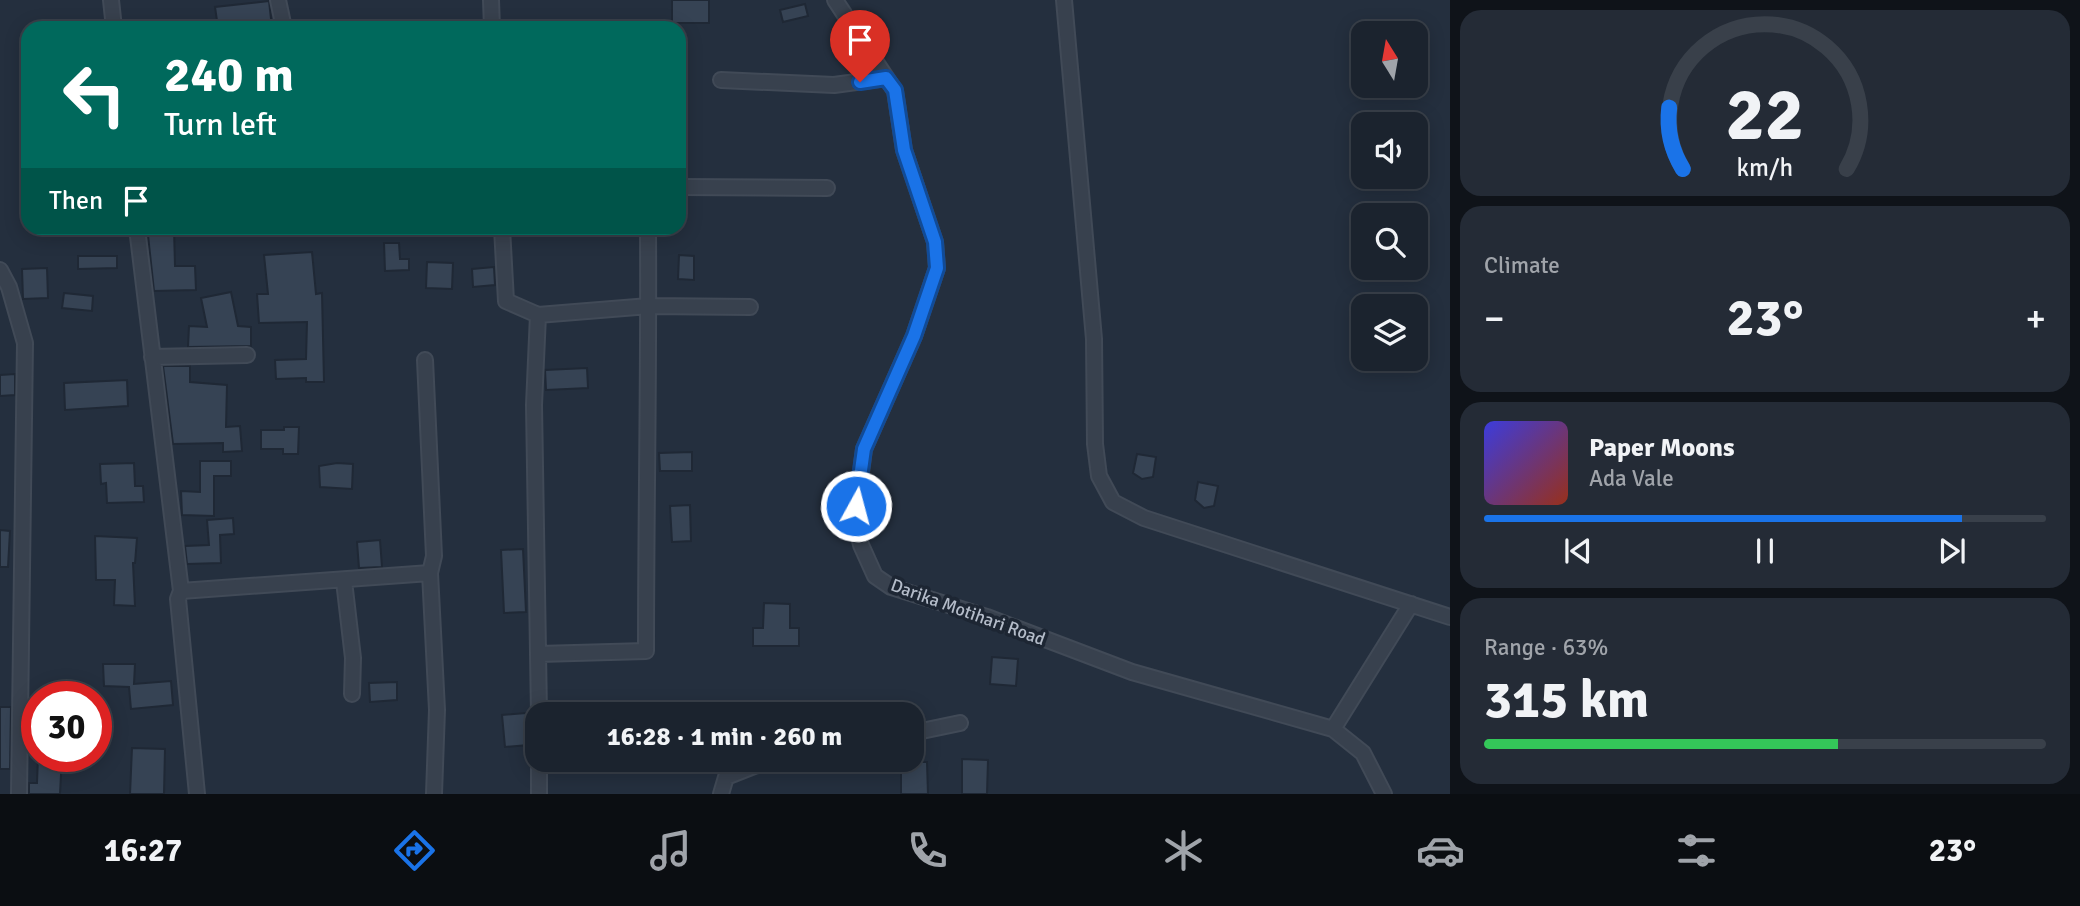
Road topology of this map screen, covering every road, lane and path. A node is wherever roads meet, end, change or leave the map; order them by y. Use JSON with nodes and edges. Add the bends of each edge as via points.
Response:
{"nodes":[{"id":1,"x":111,"y":0,"type":"edge"},
{"id":2,"x":278,"y":0,"type":"edge"},
{"id":3,"x":491,"y":0,"type":"edge"},
{"id":4,"x":835,"y":0,"type":"edge"},
{"id":5,"x":1064,"y":0,"type":"edge"},
{"id":6,"x":113,"y":21,"type":"edge"},
{"id":7,"x":282,"y":21,"type":"edge"},
{"id":8,"x":492,"y":21,"type":"edge"},
{"id":9,"x":886,"y":78,"type":"junction"},
{"id":10,"x":721,"y":80,"type":"dead end"},
{"id":11,"x":686,"y":187,"type":"edge"},
{"id":12,"x":827,"y":188,"type":"dead end"},
{"id":13,"x":138,"y":235,"type":"edge"},
{"id":14,"x":502,"y":235,"type":"edge"},
{"id":15,"x":648,"y":235,"type":"edge"},
{"id":16,"x":0,"y":270,"type":"edge"},
{"id":17,"x":649,"y":306,"type":"junction"},
{"id":18,"x":750,"y":307,"type":"dead end"},
{"id":19,"x":538,"y":315,"type":"junction"},
{"id":20,"x":247,"y":355,"type":"dead end"},
{"id":21,"x":152,"y":357,"type":"junction"},
{"id":22,"x":425,"y":360,"type":"dead end"},
{"id":23,"x":430,"y":573,"type":"junction"},
{"id":24,"x":344,"y":581,"type":"junction"},
{"id":25,"x":181,"y":591,"type":"junction"},
{"id":26,"x":1411,"y":604,"type":"junction"},
{"id":27,"x":1450,"y":617,"type":"edge"},
{"id":28,"x":539,"y":654,"type":"junction"},
{"id":29,"x":352,"y":694,"type":"dead end"},
{"id":30,"x":539,"y":702,"type":"edge"},
{"id":31,"x":960,"y":723,"type":"dead end"},
{"id":32,"x":1336,"y":725,"type":"junction"},
{"id":33,"x":924,"y":730,"type":"edge"},
{"id":34,"x":539,"y":772,"type":"edge"},
{"id":35,"x":738,"y":772,"type":"edge"},
{"id":36,"x":19,"y":794,"type":"edge"},
{"id":37,"x":197,"y":794,"type":"edge"},
{"id":38,"x":434,"y":794,"type":"edge"},
{"id":39,"x":539,"y":794,"type":"edge"},
{"id":40,"x":721,"y":794,"type":"edge"},
{"id":41,"x":1384,"y":794,"type":"edge"}],
"edges":[{"from":1,"to":6,"type":"street"},
{"from":2,"to":7,"type":"street"},
{"from":3,"to":8,"type":"street"},
{"from":4,"to":9,"type":"street","name":"Darika Motihari Road"},
{"from":5,"to":26,"type":"street","via":[[1094,339],[1095,444],[1099,476],[1113,502],[1144,518]]},
{"from":9,"to":10,"type":"street","via":[[834,85]]},
{"from":9,"to":32,"type":"street","name":"Darika Motihari Road","via":[[895,90],[904,150],[935,242],[937,268],[914,336],[864,449],[855,520],[875,576],[891,587],[987,617],[1132,672]]},
{"from":11,"to":12,"type":"street"},
{"from":13,"to":21,"type":"street"},
{"from":14,"to":19,"type":"street","via":[[506,301]]},
{"from":15,"to":17,"type":"street"},
{"from":16,"to":36,"type":"street","via":[[24,342]]},
{"from":17,"to":18,"type":"street"},
{"from":17,"to":19,"type":"street"},
{"from":17,"to":28,"type":"street","via":[[646,652]]},
{"from":19,"to":28,"type":"street","via":[[534,405]]},
{"from":20,"to":21,"type":"street"},
{"from":21,"to":25,"type":"street"},
{"from":22,"to":23,"type":"street","via":[[434,556]]},
{"from":23,"to":24,"type":"street"},
{"from":23,"to":38,"type":"street","via":[[437,734]]},
{"from":24,"to":25,"type":"street"},
{"from":24,"to":29,"type":"street","via":[[353,658]]},
{"from":25,"to":37,"type":"street","via":[[178,599]]},
{"from":26,"to":27,"type":"street"},
{"from":26,"to":32,"type":"street"},
{"from":28,"to":30,"type":"street"},
{"from":31,"to":33,"type":"street"},
{"from":32,"to":41,"type":"street","name":"Darika Motihari Road","via":[[1363,753]]},
{"from":34,"to":39,"type":"street"},
{"from":35,"to":40,"type":"street","via":[[726,777]]}]}
